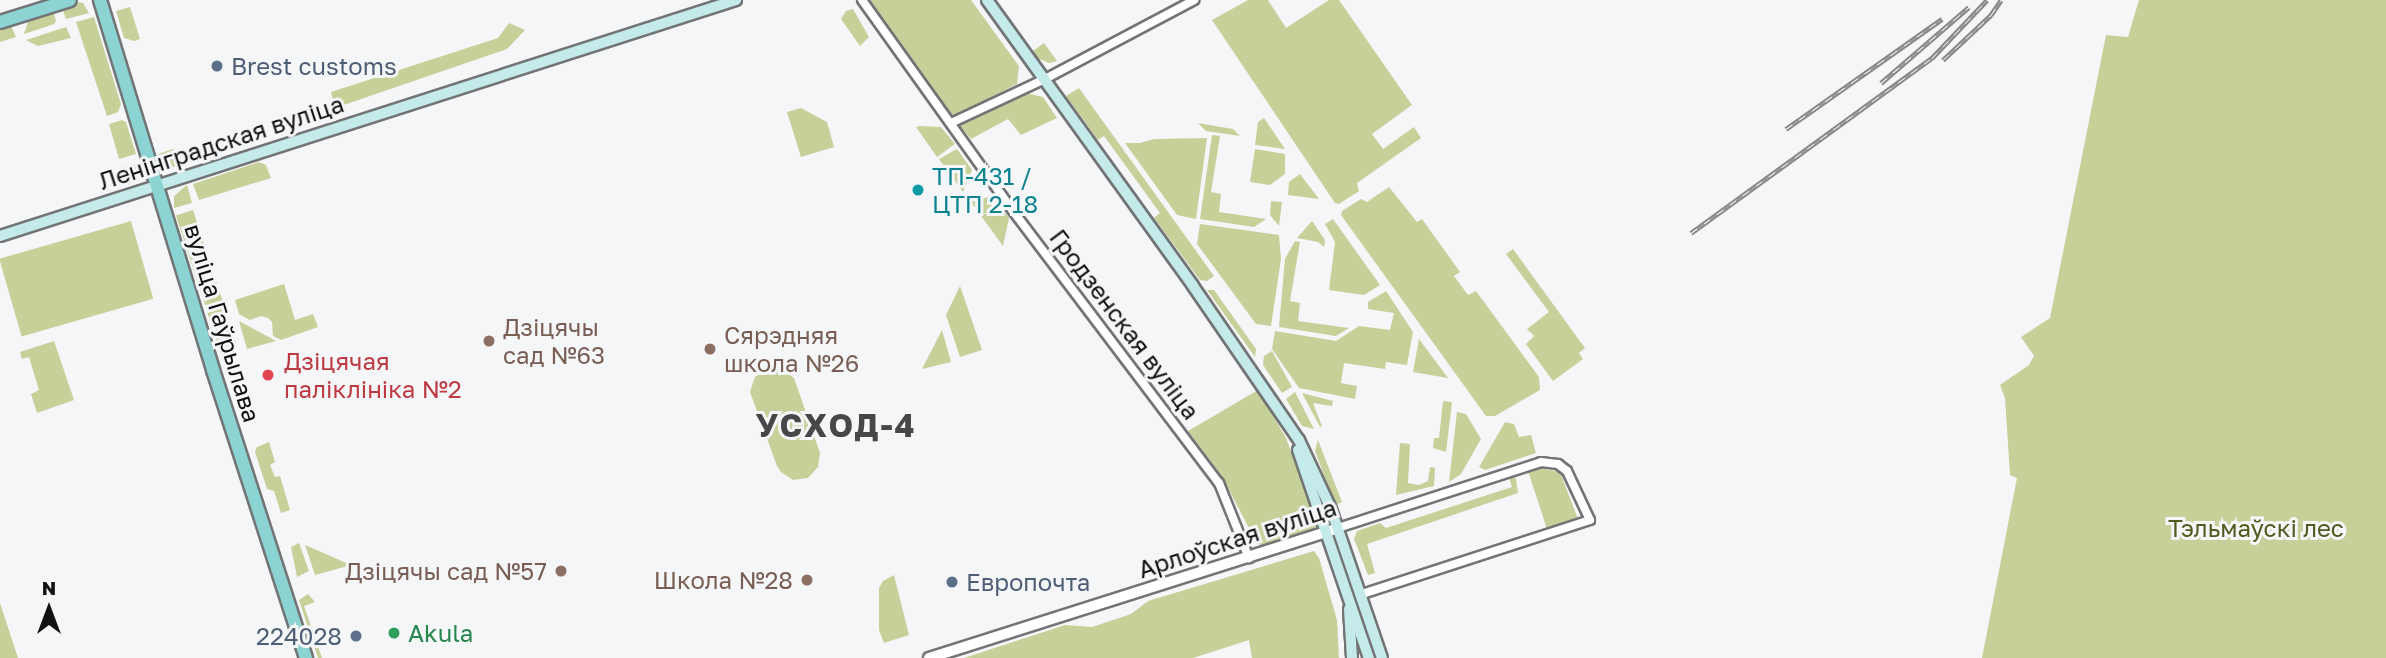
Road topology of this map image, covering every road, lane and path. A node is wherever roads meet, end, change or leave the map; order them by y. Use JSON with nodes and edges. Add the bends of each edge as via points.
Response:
{"nodes":[{"id":1,"x":70,"y":0,"type":"edge"},
{"id":2,"x":100,"y":0,"type":"edge"},
{"id":3,"x":736,"y":0,"type":"edge"},
{"id":4,"x":862,"y":0,"type":"edge"},
{"id":5,"x":987,"y":0,"type":"edge"},
{"id":6,"x":1194,"y":0,"type":"edge"},
{"id":7,"x":0,"y":22,"type":"edge"},
{"id":8,"x":1045,"y":79,"type":"junction"},
{"id":9,"x":951,"y":123,"type":"junction"},
{"id":10,"x":159,"y":185,"type":"junction"},
{"id":11,"x":0,"y":236,"type":"edge"},
{"id":12,"x":1288,"y":424,"type":"junction"},
{"id":13,"x":1338,"y":528,"type":"junction"},
{"id":14,"x":1325,"y":533,"type":"junction"},
{"id":15,"x":1249,"y":558,"type":"junction"},
{"id":16,"x":1362,"y":594,"type":"junction"},
{"id":17,"x":1348,"y":595,"type":"junction"},
{"id":18,"x":306,"y":658,"type":"edge"},
{"id":19,"x":929,"y":658,"type":"edge"},
{"id":20,"x":1352,"y":658,"type":"edge"},
{"id":21,"x":1370,"y":658,"type":"edge"},
{"id":22,"x":1382,"y":658,"type":"edge"}],
"edges":[{"from":1,"to":7,"type":"main road"},
{"from":2,"to":10,"type":"main road","name":"вуліца Гаўрылава"},
{"from":3,"to":10,"type":"main road","name":"Ленінградская вуліца"},
{"from":4,"to":9,"type":"street","name":"Гродзенская вуліца"},
{"from":5,"to":8,"type":"main road"},
{"from":6,"to":8,"type":"street"},
{"from":8,"to":9,"type":"street"},
{"from":8,"to":12,"type":"main road"},
{"from":9,"to":15,"type":"street","name":"Гродзенская вуліца","via":[[1219,483]]},
{"from":10,"to":11,"type":"main road","name":"Ленінградская вуліца"},
{"from":10,"to":18,"type":"main road","name":"вуліца Гаўрылава"},
{"from":12,"to":13,"type":"main road","via":[[1305,450]]},
{"from":12,"to":14,"type":"main road"},
{"from":13,"to":14,"type":"street","name":"Арлоўская вуліца"},
{"from":13,"to":16,"type":"main road"},
{"from":13,"to":16,"type":"street","name":"Арлоўская вуліца","via":[[1535,463],[1558,464],[1571,475],[1590,520]]},
{"from":14,"to":15,"type":"street","name":"Арлоўская вуліца"},
{"from":14,"to":17,"type":"main road"},
{"from":15,"to":19,"type":"street","name":"Арлоўская вуліца"},
{"from":16,"to":22,"type":"main road"},
{"from":17,"to":20,"type":"main road"},
{"from":17,"to":21,"type":"main road"}]}
